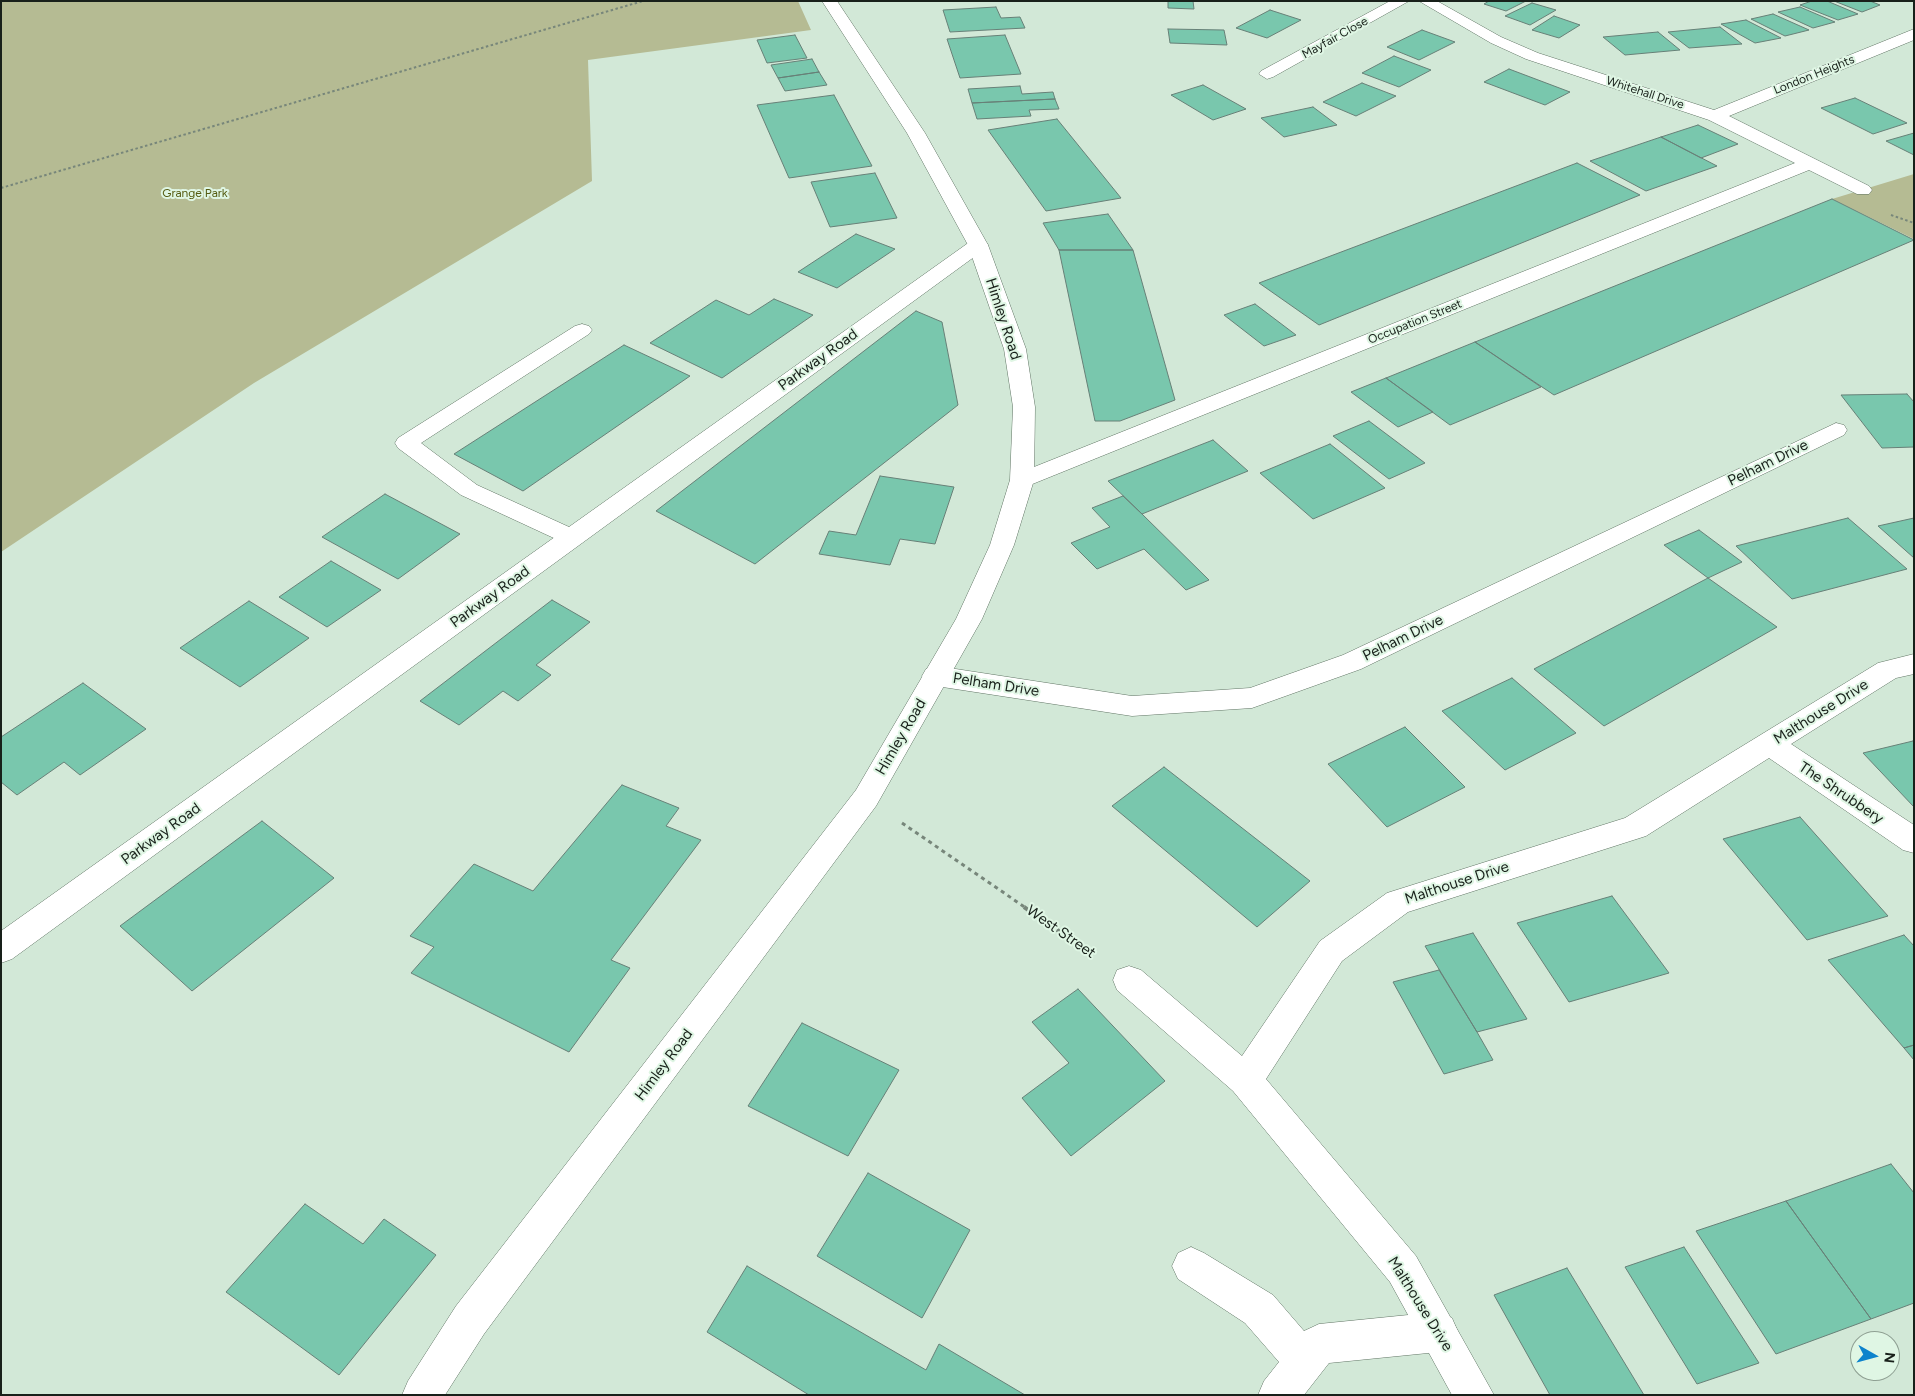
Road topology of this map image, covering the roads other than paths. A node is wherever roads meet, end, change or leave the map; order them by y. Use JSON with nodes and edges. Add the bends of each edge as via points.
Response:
{"nodes":[{"id":1,"x":828,"y":1,"type":"edge"},
{"id":2,"x":1402,"y":1,"type":"edge"},
{"id":3,"x":1426,"y":1,"type":"edge"},
{"id":4,"x":1914,"y":34,"type":"edge"},
{"id":5,"x":1267,"y":74,"type":"dead end"},
{"id":6,"x":1715,"y":116,"type":"junction"},
{"id":7,"x":1808,"y":164,"type":"junction"},
{"id":8,"x":1863,"y":190,"type":"dead end"},
{"id":9,"x":978,"y":245,"type":"junction"},
{"id":10,"x":582,"y":330,"type":"dead end"},
{"id":11,"x":1836,"y":430,"type":"dead end"},
{"id":12,"x":1022,"y":480,"type":"junction"},
{"id":13,"x":571,"y":538,"type":"junction"},
{"id":14,"x":1914,"y":664,"type":"edge"},
{"id":15,"x":936,"y":676,"type":"junction"},
{"id":16,"x":1769,"y":744,"type":"junction"},
{"id":17,"x":1914,"y":841,"type":"edge"},
{"id":18,"x":1,"y":949,"type":"edge"},
{"id":19,"x":1129,"y":980,"type":"road end"},
{"id":20,"x":1245,"y":1080,"type":"junction"},
{"id":21,"x":1190,"y":1266,"type":"dead end"},
{"id":22,"x":1438,"y":1332,"type":"junction"},
{"id":23,"x":1305,"y":1362,"type":"junction"},
{"id":24,"x":422,"y":1395,"type":"edge"},
{"id":25,"x":1278,"y":1395,"type":"edge"},
{"id":26,"x":1474,"y":1395,"type":"edge"}],
"edges":[{"from":1,"to":9,"type":"street","name":"Himley Road","via":[[916,133]]},
{"from":2,"to":5,"type":"street","name":"Mayfair Close"},
{"from":3,"to":6,"type":"street","name":"Whitehall Drive","via":[[1532,56]]},
{"from":4,"to":6,"type":"street","name":"London Heights"},
{"from":6,"to":7,"type":"street","name":"Whitehall Drive"},
{"from":7,"to":8,"type":"street","name":"Whitehall Drive"},
{"from":7,"to":12,"type":"street","name":"Occupation Street"},
{"from":9,"to":12,"type":"street","name":"Himley Road","via":[[1015,349],[1024,407]]},
{"from":9,"to":13,"type":"street","name":"Parkway Road"},
{"from":10,"to":13,"type":"street","via":[[406,443],[468,490]]},
{"from":11,"to":15,"type":"street","name":"Pelham Drive","via":[[1352,662],[1252,698],[1132,706]]},
{"from":12,"to":15,"type":"street","name":"Himley Road","via":[[1002,545],[969,619]]},
{"from":13,"to":18,"type":"street","name":"Parkway Road"},
{"from":14,"to":16,"type":"street","name":"Malthouse Drive","via":[[1888,670]]},
{"from":15,"to":24,"type":"street","name":"Himley Road","via":[[866,798],[470,1320]]},
{"from":16,"to":17,"type":"street","name":"The Shrubbery"},
{"from":16,"to":20,"type":"street","name":"Malthouse Drive","via":[[1635,827],[1398,902],[1331,951]]},
{"from":19,"to":20,"type":"street"},
{"from":20,"to":22,"type":"street","name":"Malthouse Drive","via":[[1402,1269]]},
{"from":21,"to":23,"type":"street","via":[[1259,1309]]},
{"from":22,"to":23,"type":"street","via":[[1319,1344]]},
{"from":22,"to":26,"type":"street","name":"Malthouse Drive"},
{"from":23,"to":25,"type":"street"}]}
